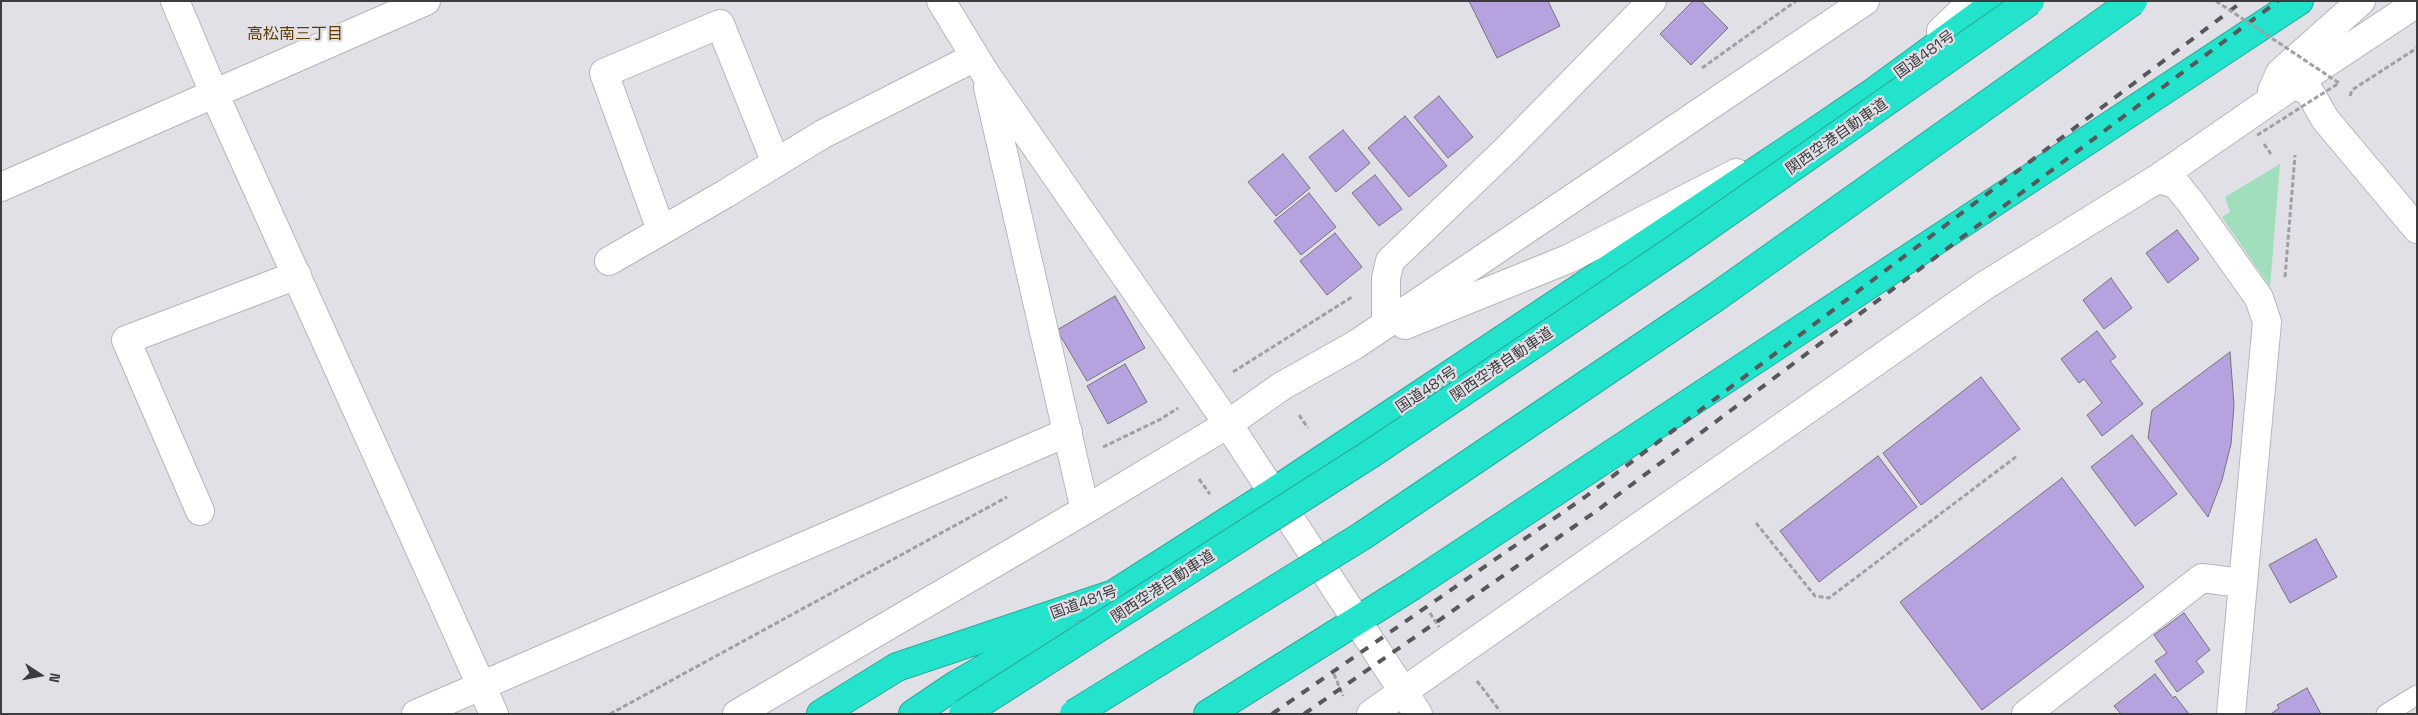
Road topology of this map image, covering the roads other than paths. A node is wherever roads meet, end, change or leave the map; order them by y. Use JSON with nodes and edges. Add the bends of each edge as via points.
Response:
{"nodes":[{"id":1,"x":175,"y":1,"type":"edge"},
{"id":2,"x":426,"y":1,"type":"edge"},
{"id":3,"x":941,"y":1,"type":"edge"},
{"id":4,"x":1652,"y":1,"type":"edge"},
{"id":5,"x":1864,"y":1,"type":"edge"},
{"id":6,"x":1973,"y":1,"type":"edge"},
{"id":7,"x":1998,"y":1,"type":"edge"},
{"id":8,"x":2030,"y":1,"type":"edge"},
{"id":9,"x":2133,"y":1,"type":"edge"},
{"id":10,"x":2300,"y":1,"type":"edge"},
{"id":11,"x":2361,"y":1,"type":"edge"},
{"id":12,"x":2417,"y":3,"type":"edge"},
{"id":13,"x":980,"y":65,"type":"junction"},
{"id":14,"x":2293,"y":85,"type":"junction"},
{"id":15,"x":214,"y":93,"type":"junction"},
{"id":16,"x":1871,"y":94,"type":"junction"},
{"id":17,"x":2267,"y":104,"type":"junction"},
{"id":18,"x":1816,"y":132,"type":"junction"},
{"id":19,"x":776,"y":163,"type":"junction"},
{"id":20,"x":2158,"y":179,"type":"junction"},
{"id":21,"x":1,"y":187,"type":"edge"},
{"id":22,"x":2412,"y":218,"type":"edge"},
{"id":23,"x":661,"y":230,"type":"junction"},
{"id":24,"x":609,"y":261,"type":"dead end"},
{"id":25,"x":297,"y":274,"type":"junction"},
{"id":26,"x":1386,"y":324,"type":"junction"},
{"id":27,"x":1355,"y":345,"type":"junction"},
{"id":28,"x":1228,"y":424,"type":"junction"},
{"id":29,"x":1068,"y":432,"type":"junction"},
{"id":30,"x":1272,"y":493,"type":"junction"},
{"id":31,"x":1085,"y":510,"type":"junction"},
{"id":32,"x":200,"y":511,"type":"dead end"},
{"id":33,"x":2241,"y":583,"type":"junction"},
{"id":34,"x":1114,"y":594,"type":"junction"},
{"id":35,"x":1356,"y":622,"type":"junction"},
{"id":36,"x":482,"y":686,"type":"junction"},
{"id":37,"x":2417,"y":695,"type":"edge"},
{"id":38,"x":1410,"y":703,"type":"edge"},
{"id":39,"x":416,"y":714,"type":"edge"},
{"id":40,"x":494,"y":714,"type":"edge"},
{"id":41,"x":737,"y":714,"type":"edge"},
{"id":42,"x":821,"y":714,"type":"edge"},
{"id":43,"x":913,"y":714,"type":"edge"},
{"id":44,"x":963,"y":714,"type":"edge"},
{"id":45,"x":1074,"y":714,"type":"edge"},
{"id":46,"x":1208,"y":714,"type":"edge"},
{"id":47,"x":1370,"y":714,"type":"edge"},
{"id":48,"x":2026,"y":714,"type":"edge"},
{"id":49,"x":2231,"y":714,"type":"edge"},
{"id":50,"x":2386,"y":714,"type":"edge"}],
"edges":[{"from":1,"to":15,"type":"street"},
{"from":2,"to":15,"type":"street"},
{"from":3,"to":13,"type":"street"},
{"from":4,"to":26,"type":"street","via":[[1506,150],[1390,261],[1386,278]]},
{"from":5,"to":26,"type":"street"},
{"from":6,"to":16,"type":"street"},
{"from":7,"to":16,"type":"highway","name":"国道481号"},
{"from":8,"to":44,"type":"highway","name":"関西空港自動車道","bridge":true,"via":[[1678,247],[1372,453]]},
{"from":9,"to":45,"type":"highway","bridge":true,"via":[[1724,291],[1370,531]]},
{"from":10,"to":35,"type":"highway"},
{"from":11,"to":17,"type":"street","via":[[2280,73]]},
{"from":12,"to":14,"type":"street"},
{"from":13,"to":19,"type":"street","via":[[823,134]]},
{"from":13,"to":28,"type":"street"},
{"from":13,"to":29,"type":"street"},
{"from":14,"to":17,"type":"street"},
{"from":14,"to":22,"type":"street","via":[[2309,91],[2325,119]]},
{"from":15,"to":21,"type":"street"},
{"from":15,"to":25,"type":"street"},
{"from":16,"to":18,"type":"highway","name":"国道481号"},
{"from":17,"to":20,"type":"street"},
{"from":18,"to":27,"type":"street","via":[[1568,260]]},
{"from":18,"to":30,"type":"highway","name":"国道481号"},
{"from":19,"to":23,"type":"street"},
{"from":19,"to":23,"type":"street","via":[[720,24],[604,73]]},
{"from":20,"to":33,"type":"street","via":[[2176,184],[2182,190],[2259,298],[2267,322]]},
{"from":20,"to":38,"type":"street","via":[[1984,286]]},
{"from":23,"to":24,"type":"street"},
{"from":25,"to":32,"type":"street","via":[[126,340]]},
{"from":25,"to":36,"type":"street"},
{"from":26,"to":27,"type":"street"},
{"from":27,"to":28,"type":"street","via":[[1282,386]]},
{"from":28,"to":30,"type":"street"},
{"from":28,"to":31,"type":"street"},
{"from":29,"to":31,"type":"street"},
{"from":29,"to":36,"type":"street"},
{"from":30,"to":34,"type":"highway","name":"国道481号"},
{"from":30,"to":35,"type":"street"},
{"from":31,"to":41,"type":"street"},
{"from":33,"to":48,"type":"street","via":[[2202,578]]},
{"from":33,"to":49,"type":"street"},
{"from":34,"to":42,"type":"highway","name":"国道481号","via":[[897,667]]},
{"from":34,"to":43,"type":"highway","via":[[956,685]]},
{"from":35,"to":38,"type":"street"},
{"from":35,"to":46,"type":"highway"},
{"from":36,"to":39,"type":"street"},
{"from":36,"to":40,"type":"street"},
{"from":37,"to":50,"type":"lane"},
{"from":38,"to":47,"type":"street"}]}
